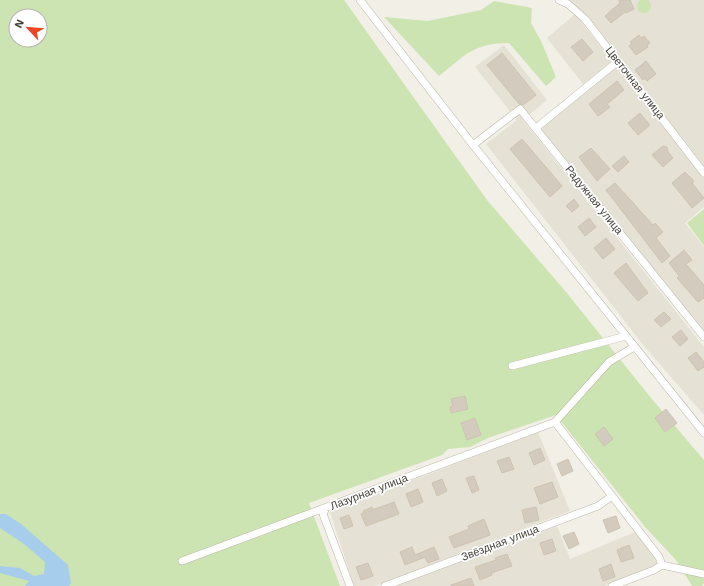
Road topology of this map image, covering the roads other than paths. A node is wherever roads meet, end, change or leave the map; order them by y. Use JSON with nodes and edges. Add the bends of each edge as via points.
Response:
{"nodes":[{"id":1,"x":360,"y":0,"type":"edge"},
{"id":2,"x":559,"y":0,"type":"edge"},
{"id":3,"x":617,"y":62,"type":"junction"},
{"id":4,"x":536,"y":128,"type":"junction"},
{"id":5,"x":473,"y":144,"type":"junction"},
{"id":6,"x":704,"y":173,"type":"edge"},
{"id":7,"x":626,"y":336,"type":"junction"},
{"id":8,"x":704,"y":337,"type":"edge"},
{"id":9,"x":634,"y":347,"type":"junction"},
{"id":10,"x":512,"y":366,"type":"dead end"},
{"id":11,"x":555,"y":422,"type":"junction"},
{"id":12,"x":704,"y":433,"type":"edge"},
{"id":13,"x":612,"y":496,"type":"junction"},
{"id":14,"x":326,"y":508,"type":"junction"},
{"id":15,"x":182,"y":560,"type":"dead end"},
{"id":16,"x":662,"y":564,"type":"junction"},
{"id":17,"x":704,"y":574,"type":"edge"},
{"id":18,"x":350,"y":586,"type":"edge"},
{"id":19,"x":385,"y":586,"type":"edge"},
{"id":20,"x":612,"y":586,"type":"edge"}],
"edges":[{"from":1,"to":5,"type":"street"},
{"from":2,"to":3,"type":"street","name":"Цветочная улица","via":[[568,4],[585,19]]},
{"from":3,"to":4,"type":"street"},
{"from":3,"to":6,"type":"street","name":"Цветочная улица"},
{"from":4,"to":5,"type":"street","name":"Радужная улица","via":[[520,109]]},
{"from":4,"to":8,"type":"street","name":"Радужная улица"},
{"from":5,"to":7,"type":"street"},
{"from":7,"to":9,"type":"street"},
{"from":7,"to":10,"type":"street"},
{"from":9,"to":11,"type":"street","via":[[609,362]]},
{"from":9,"to":12,"type":"street"},
{"from":11,"to":13,"type":"street"},
{"from":11,"to":14,"type":"street","name":"Лазурная улица"},
{"from":13,"to":16,"type":"street"},
{"from":13,"to":19,"type":"street","name":"Звёздная улица","via":[[598,506]]},
{"from":14,"to":15,"type":"street","name":"Лазурная улица"},
{"from":14,"to":18,"type":"street","via":[[323,514]]},
{"from":16,"to":17,"type":"street"},
{"from":16,"to":20,"type":"street","via":[[654,570]]}]}
